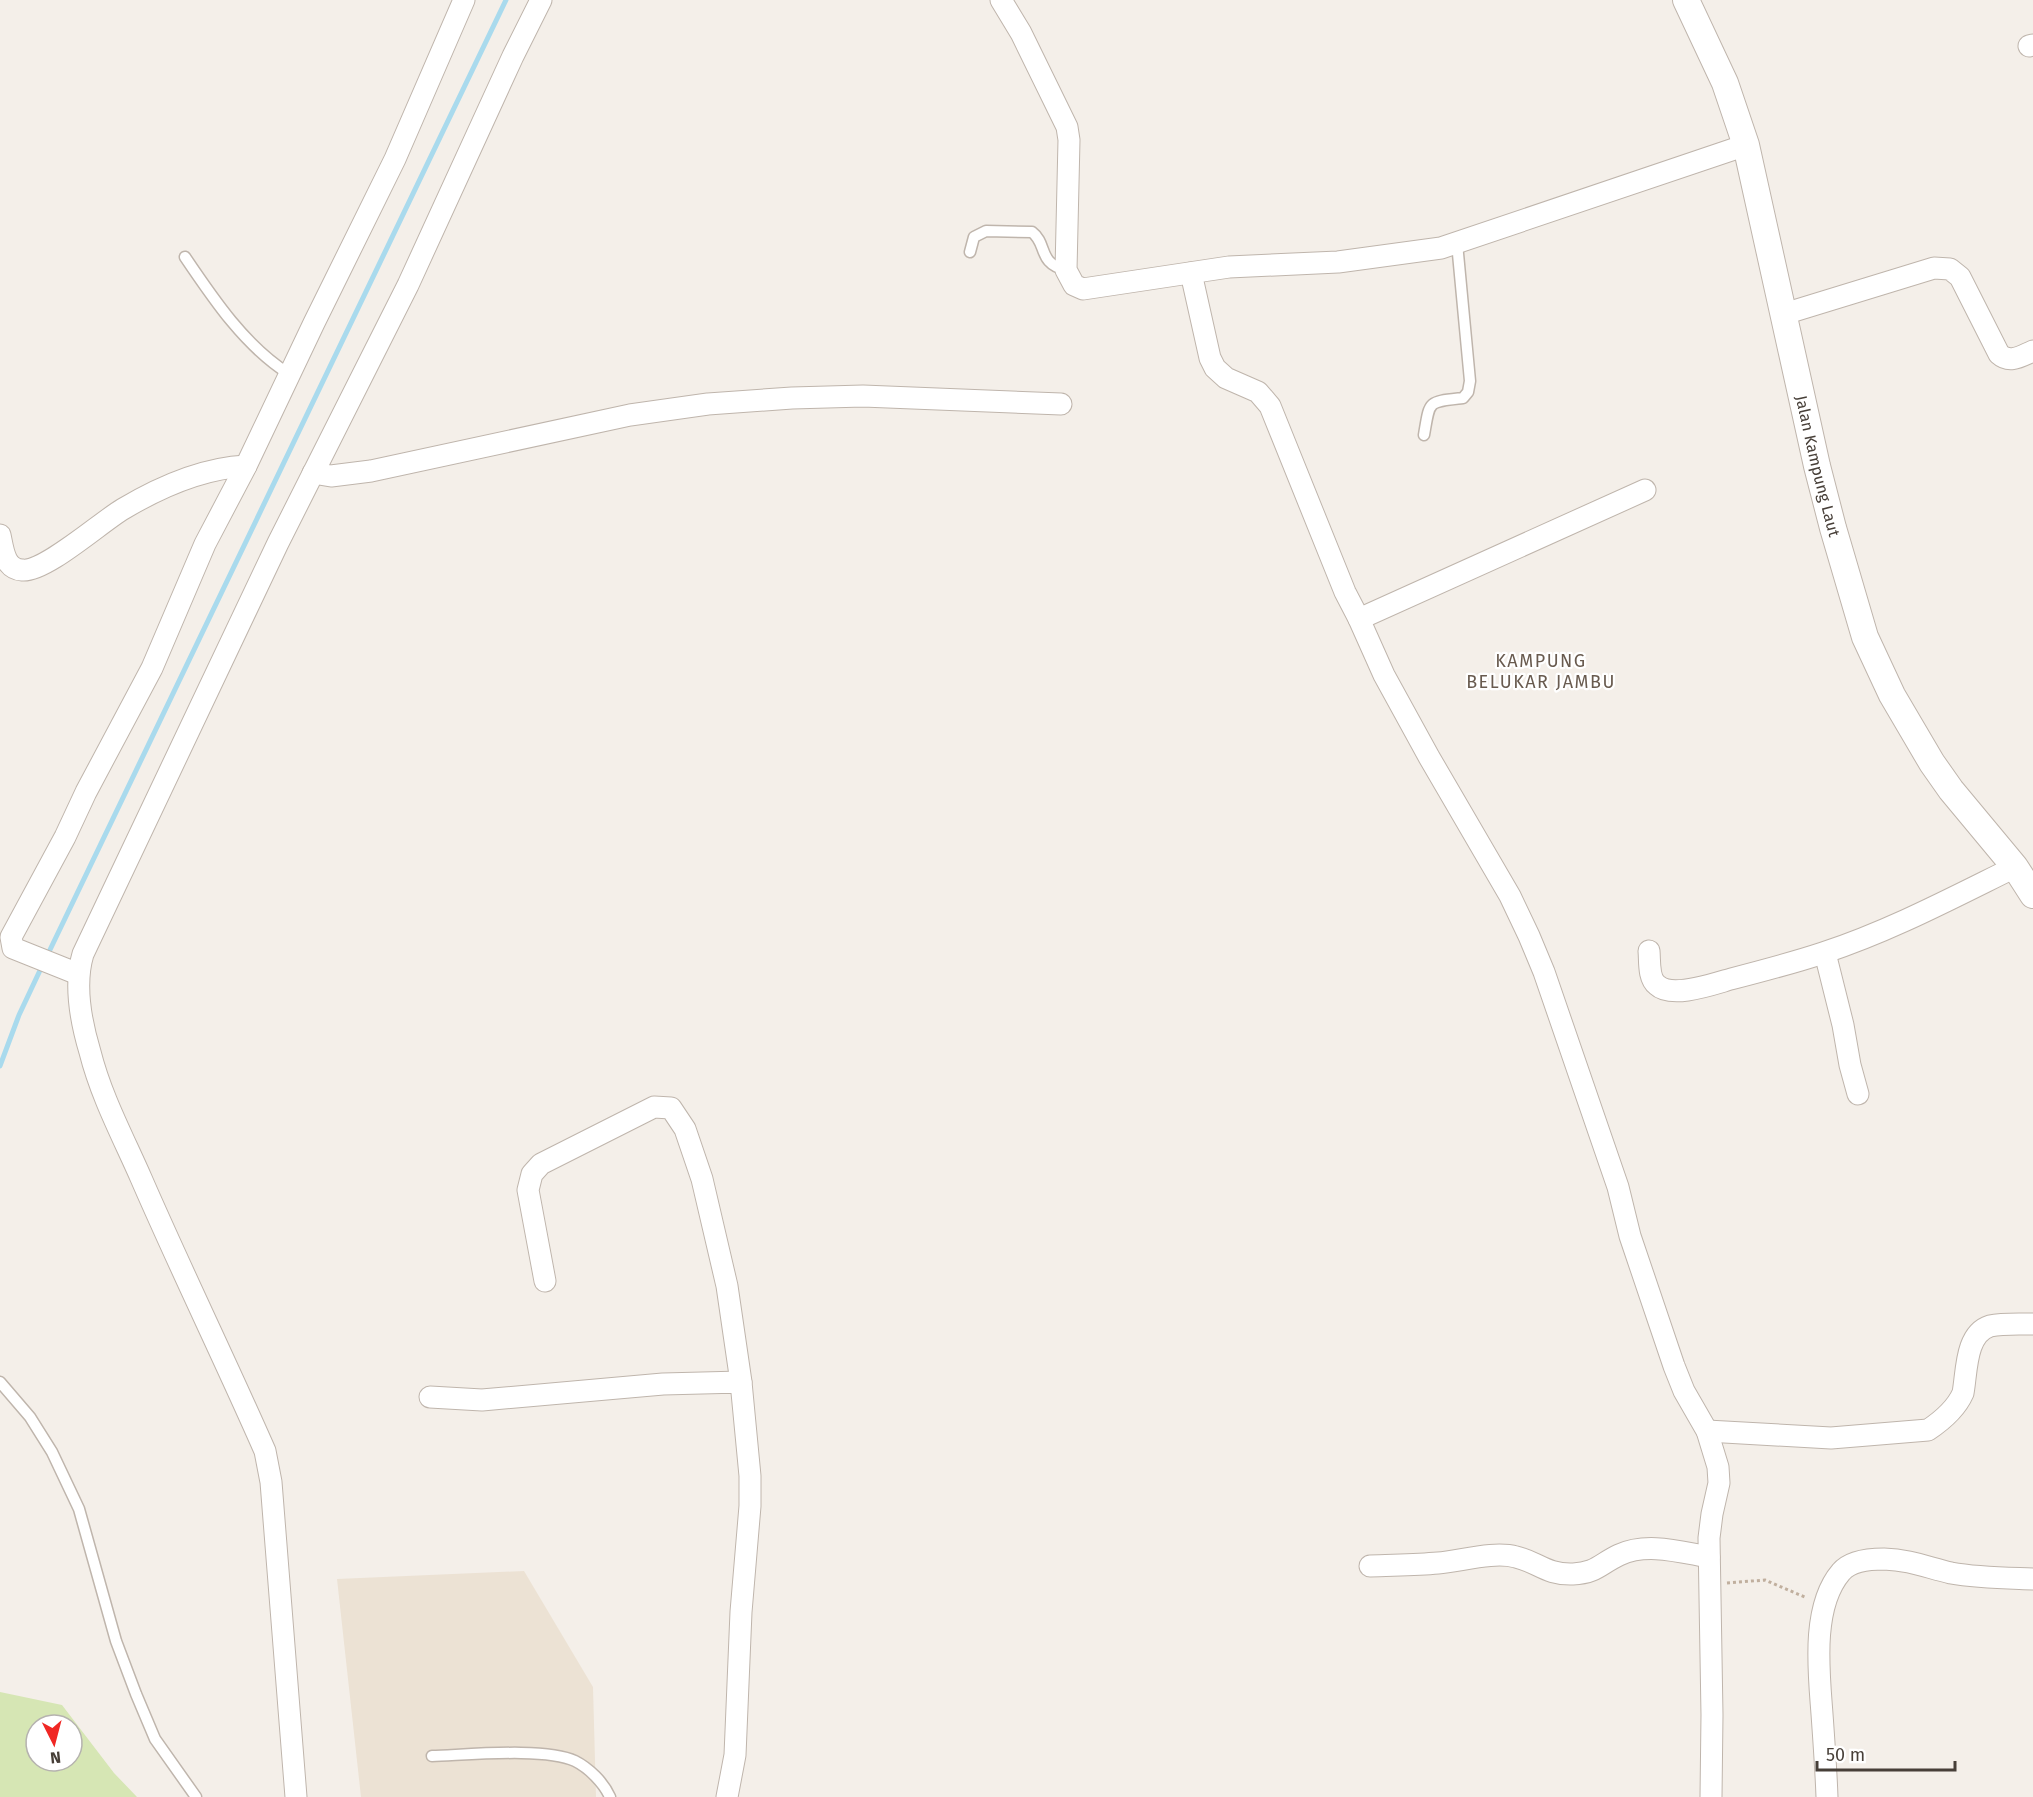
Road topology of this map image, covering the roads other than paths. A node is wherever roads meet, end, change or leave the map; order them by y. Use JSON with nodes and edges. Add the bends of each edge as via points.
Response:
{"nodes":[{"id":1,"x":464,"y":0,"type":"edge"},
{"id":2,"x":541,"y":0,"type":"edge"},
{"id":3,"x":1000,"y":0,"type":"edge"},
{"id":4,"x":1689,"y":0,"type":"edge"},
{"id":5,"x":1746,"y":145,"type":"junction"},
{"id":6,"x":1457,"y":243,"type":"junction"},
{"id":7,"x":970,"y":252,"type":"dead end"},
{"id":8,"x":185,"y":257,"type":"dead end"},
{"id":9,"x":1066,"y":270,"type":"junction"},
{"id":10,"x":1191,"y":273,"type":"junction"},
{"id":11,"x":1784,"y":314,"type":"junction"},
{"id":12,"x":2033,"y":351,"type":"edge"},
{"id":13,"x":289,"y":374,"type":"junction"},
{"id":14,"x":1061,"y":404,"type":"dead end"},
{"id":15,"x":1424,"y":435,"type":"dead end"},
{"id":16,"x":246,"y":466,"type":"junction"},
{"id":17,"x":313,"y":473,"type":"junction"},
{"id":18,"x":1645,"y":490,"type":"dead end"},
{"id":19,"x":0,"y":535,"type":"edge"},
{"id":20,"x":1359,"y":619,"type":"junction"},
{"id":21,"x":2014,"y":867,"type":"junction"},
{"id":22,"x":2033,"y":895,"type":"edge"},
{"id":23,"x":1649,"y":951,"type":"dead end"},
{"id":24,"x":1825,"y":953,"type":"junction"},
{"id":25,"x":74,"y":972,"type":"junction"},
{"id":26,"x":1858,"y":1094,"type":"dead end"},
{"id":27,"x":545,"y":1281,"type":"dead end"},
{"id":28,"x":2033,"y":1324,"type":"edge"},
{"id":29,"x":0,"y":1382,"type":"edge"},
{"id":30,"x":741,"y":1382,"type":"junction"},
{"id":31,"x":430,"y":1397,"type":"dead end"},
{"id":32,"x":1707,"y":1431,"type":"junction"},
{"id":33,"x":1709,"y":1565,"type":"junction"},
{"id":34,"x":1370,"y":1566,"type":"dead end"},
{"id":35,"x":2033,"y":1579,"type":"edge"},
{"id":36,"x":432,"y":1756,"type":"dead end"},
{"id":37,"x":196,"y":1797,"type":"edge"},
{"id":38,"x":296,"y":1797,"type":"edge"},
{"id":39,"x":610,"y":1797,"type":"edge"},
{"id":40,"x":728,"y":1797,"type":"edge"},
{"id":41,"x":1711,"y":1797,"type":"edge"},
{"id":42,"x":1827,"y":1797,"type":"edge"}],
"edges":[{"from":1,"to":13,"type":"street","via":[[395,159]]},
{"from":2,"to":17,"type":"street","via":[[408,285]]},
{"from":3,"to":9,"type":"street","via":[[1021,33],[1067,127]]},
{"from":4,"to":5,"type":"street","name":"Jalan Kampung Laut","via":[[1725,83]]},
{"from":5,"to":6,"type":"street"},
{"from":5,"to":11,"type":"street","name":"Jalan Kampung Laut"},
{"from":6,"to":10,"type":"street","via":[[1338,262],[1229,267]]},
{"from":6,"to":15,"type":"lane","via":[[1470,381],[1463,398],[1431,405]]},
{"from":7,"to":9,"type":"lane","via":[[974,237],[986,231],[1032,232],[1051,264]]},
{"from":8,"to":13,"type":"lane","via":[[236,327],[268,361]]},
{"from":9,"to":10,"type":"street","via":[[1074,285],[1083,289]]},
{"from":10,"to":20,"type":"street","via":[[1210,358],[1220,373],[1258,392],[1270,406]]},
{"from":11,"to":12,"type":"street","via":[[1934,268],[1950,269],[1960,277],[2004,359]]},
{"from":11,"to":21,"type":"street","name":"Jalan Kampung Laut","via":[[1833,528],[1865,637],[1892,695],[1932,763]]},
{"from":13,"to":16,"type":"street"},
{"from":14,"to":17,"type":"street","via":[[863,396],[708,404],[630,415],[370,471],[331,476]]},
{"from":16,"to":19,"type":"street","via":[[225,467],[165,487],[122,509],[60,554],[30,570],[8,563]]},
{"from":16,"to":25,"type":"street","via":[[204,544],[152,668],[11,937],[12,946],[22,952]]},
{"from":17,"to":25,"type":"street"},
{"from":18,"to":20,"type":"street"},
{"from":20,"to":32,"type":"street","via":[[1384,675],[1529,936],[1618,1186],[1630,1236],[1674,1366]]},
{"from":21,"to":22,"type":"street","name":"Jalan Kampung Laut"},
{"from":21,"to":24,"type":"street","via":[[1910,918]]},
{"from":23,"to":24,"type":"street","via":[[1654,982],[1667,991],[1692,989]]},
{"from":24,"to":26,"type":"street"},
{"from":25,"to":38,"type":"street","via":[[89,1051],[101,1086],[265,1451],[271,1482]]},
{"from":27,"to":30,"type":"street","via":[[528,1190],[532,1174],[541,1164],[654,1107],[671,1108],[685,1130],[702,1179],[727,1286]]},
{"from":28,"to":32,"type":"street","via":[[1991,1326],[1980,1332],[1971,1346],[1960,1400],[1928,1430],[1831,1438]]},
{"from":29,"to":37,"type":"lane","via":[[30,1417],[52,1452],[79,1509],[116,1641],[136,1694],[155,1739]]},
{"from":30,"to":31,"type":"street","via":[[663,1384],[482,1400]]},
{"from":30,"to":40,"type":"street","via":[[750,1506],[735,1755]]},
{"from":32,"to":33,"type":"street","via":[[1720,1477],[1710,1525]]},
{"from":33,"to":34,"type":"street","via":[[1656,1548],[1617,1556],[1591,1571],[1574,1574],[1559,1574],[1516,1557],[1494,1556]]},
{"from":33,"to":41,"type":"street"},
{"from":35,"to":42,"type":"street","via":[[1977,1577],[1921,1563],[1881,1559],[1850,1564],[1841,1572],[1825,1605],[1819,1638]]},
{"from":36,"to":39,"type":"lane","via":[[549,1755],[574,1761],[607,1789]]}]}
